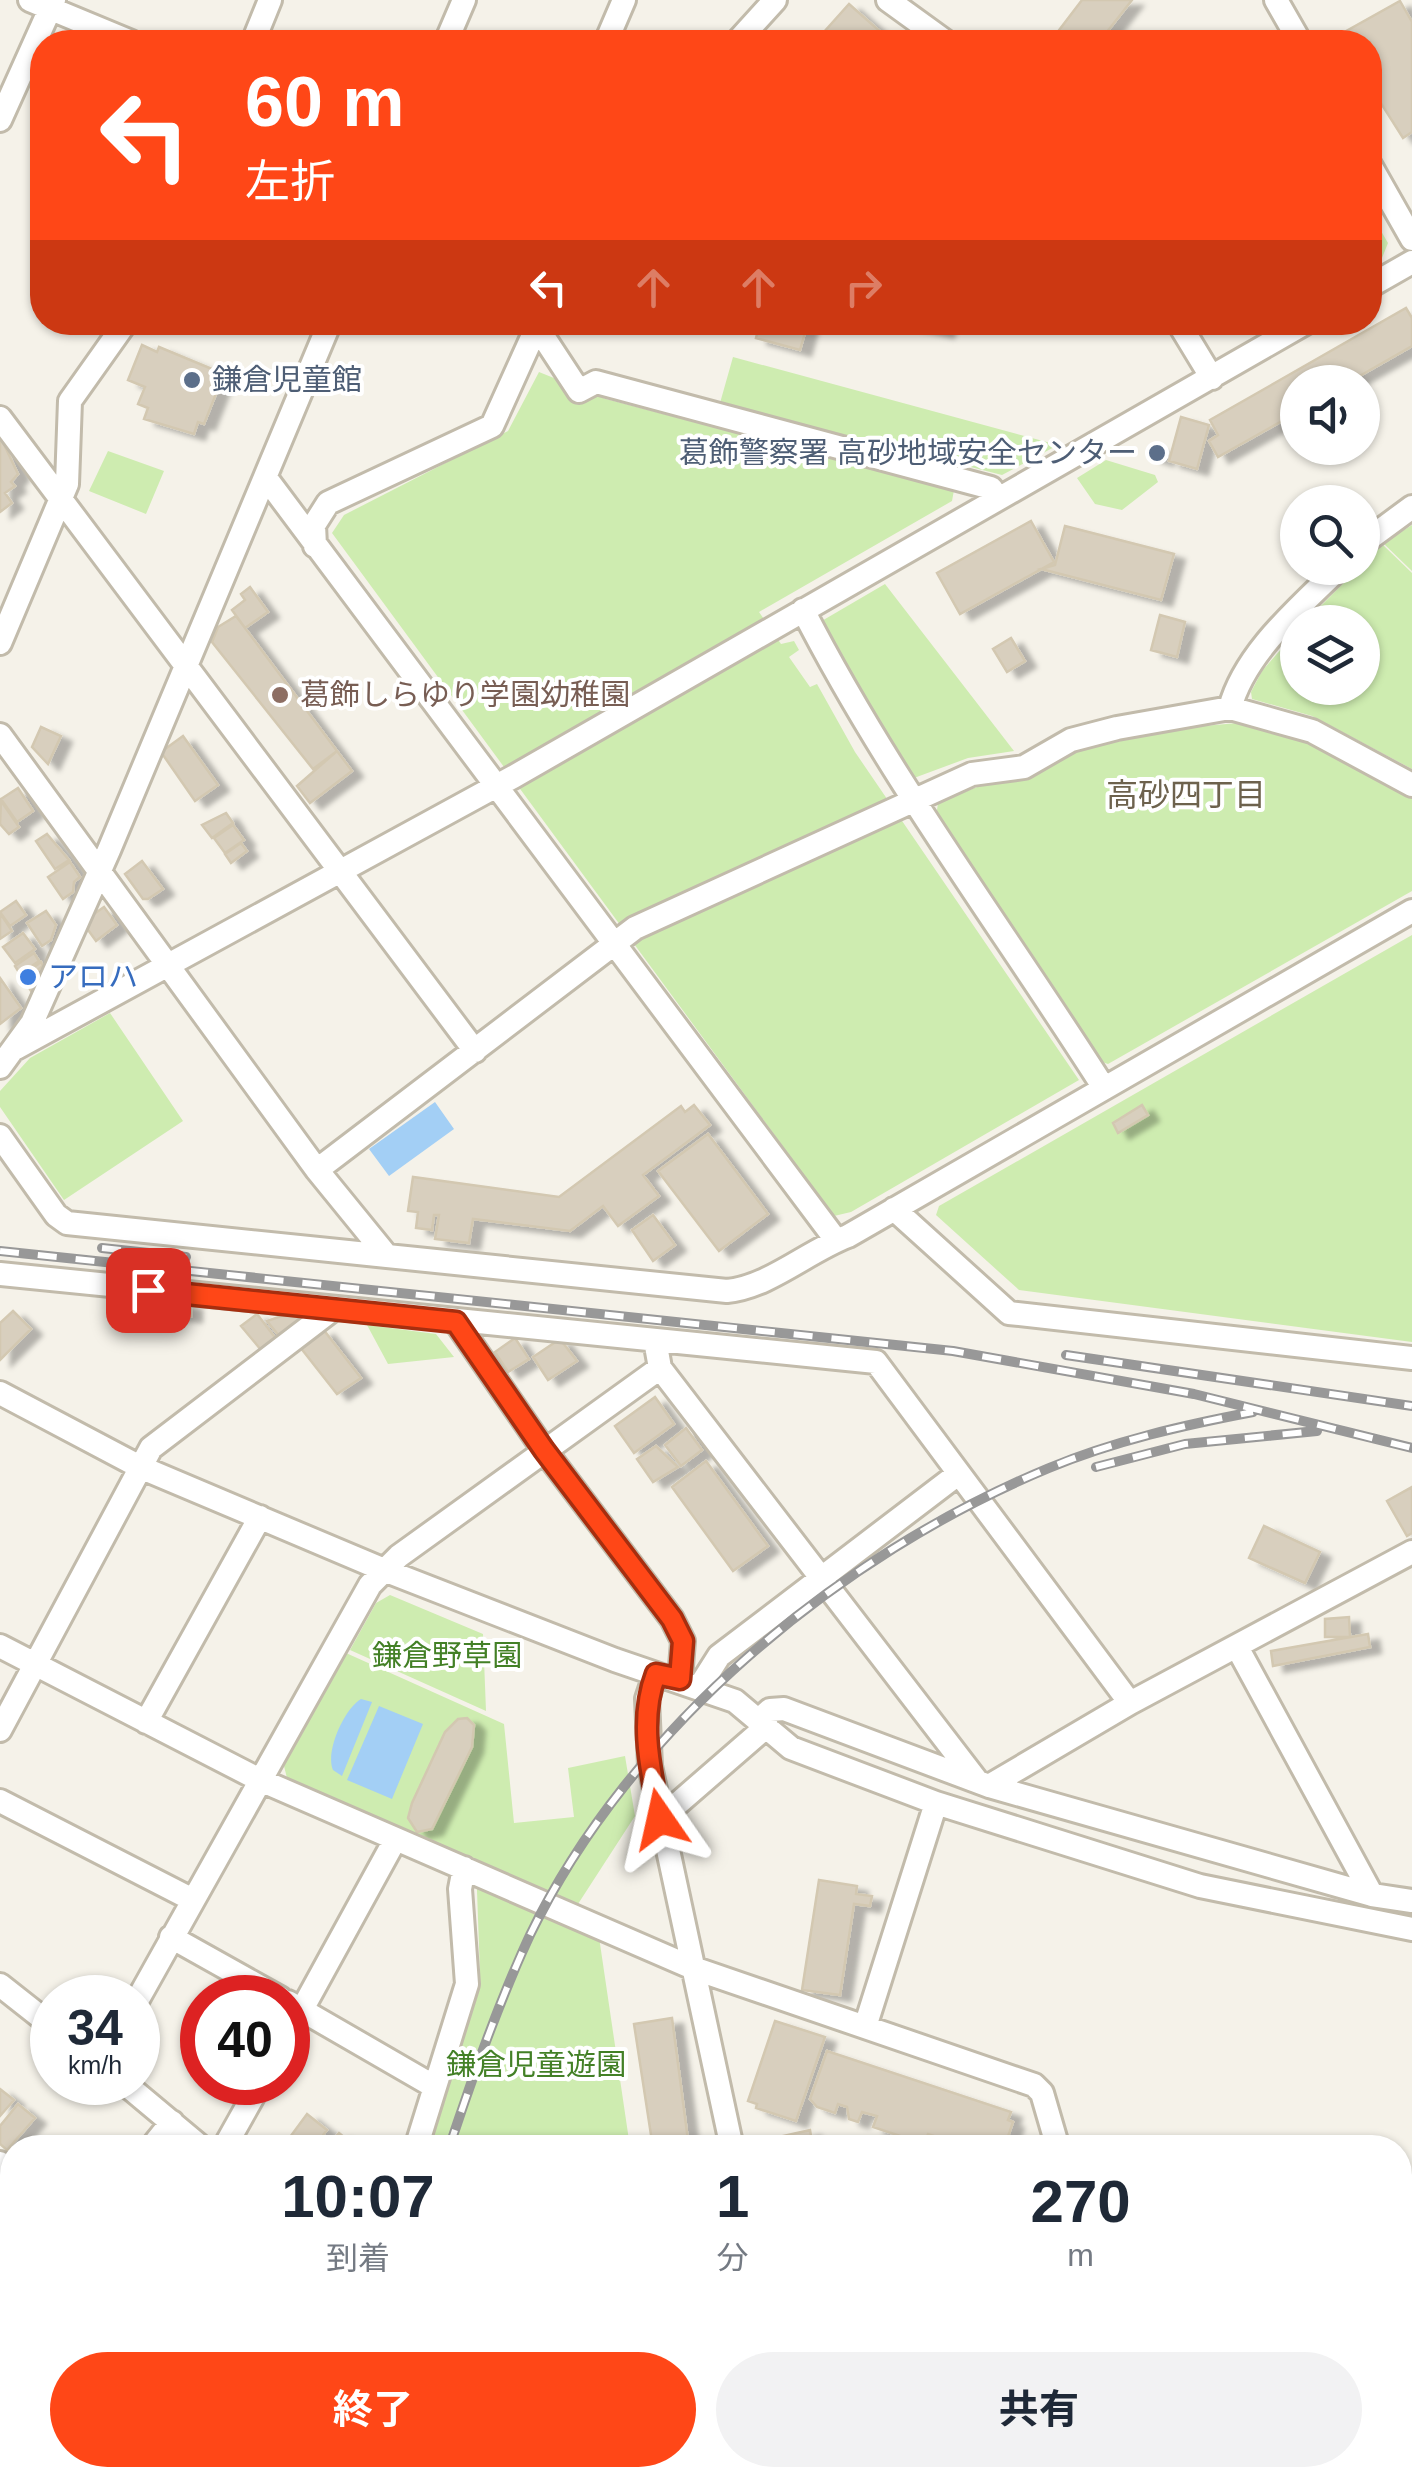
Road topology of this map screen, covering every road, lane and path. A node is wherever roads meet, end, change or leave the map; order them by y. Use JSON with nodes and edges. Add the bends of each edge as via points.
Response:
{"nodes":[{"id":1,"x":270,"y":0,"type":"edge"},
{"id":2,"x":464,"y":0,"type":"edge"},
{"id":3,"x":624,"y":0,"type":"edge"},
{"id":4,"x":775,"y":0,"type":"edge"},
{"id":5,"x":888,"y":0,"type":"edge"},
{"id":6,"x":1276,"y":0,"type":"edge"},
{"id":7,"x":47,"y":3,"type":"edge"},
{"id":8,"x":36,"y":30,"type":"edge"},
{"id":9,"x":106,"y":30,"type":"edge"},
{"id":10,"x":258,"y":30,"type":"edge"},
{"id":11,"x":451,"y":30,"type":"edge"},
{"id":12,"x":611,"y":30,"type":"edge"},
{"id":13,"x":748,"y":30,"type":"edge"},
{"id":14,"x":929,"y":30,"type":"edge"},
{"id":15,"x":1293,"y":30,"type":"edge"},
{"id":16,"x":30,"y":45,"type":"edge"},
{"id":17,"x":0,"y":120,"type":"edge"},
{"id":18,"x":1382,"y":186,"type":"edge"},
{"id":19,"x":1412,"y":239,"type":"edge"},
{"id":20,"x":1412,"y":262,"type":"edge"},
{"id":21,"x":1382,"y":279,"type":"edge"},
{"id":22,"x":117,"y":335,"type":"edge"},
{"id":23,"x":325,"y":335,"type":"edge"},
{"id":24,"x":533,"y":335,"type":"edge"},
{"id":25,"x":544,"y":335,"type":"edge"},
{"id":26,"x":1186,"y":335,"type":"edge"},
{"id":27,"x":1286,"y":335,"type":"edge"},
{"id":28,"x":1212,"y":378,"type":"junction"},
{"id":29,"x":0,"y":418,"type":"edge"},
{"id":30,"x":266,"y":478,"type":"junction"},
{"id":31,"x":998,"y":498,"type":"junction"},
{"id":32,"x":62,"y":500,"type":"junction"},
{"id":33,"x":1412,"y":507,"type":"edge"},
{"id":34,"x":1380,"y":531,"type":"edge"},
{"id":35,"x":316,"y":546,"type":"junction"},
{"id":36,"x":1323,"y":585,"type":"edge"},
{"id":37,"x":803,"y":610,"type":"junction"},
{"id":38,"x":0,"y":643,"type":"edge"},
{"id":39,"x":184,"y":664,"type":"junction"},
{"id":40,"x":1230,"y":708,"type":"junction"},
{"id":41,"x":0,"y":735,"type":"edge"},
{"id":42,"x":496,"y":785,"type":"junction"},
{"id":43,"x":1412,"y":785,"type":"edge"},
{"id":44,"x":913,"y":800,"type":"junction"},
{"id":45,"x":99,"y":870,"type":"junction"},
{"id":46,"x":340,"y":870,"type":"junction"},
{"id":47,"x":1412,"y":912,"type":"edge"},
{"id":48,"x":614,"y":945,"type":"junction"},
{"id":49,"x":168,"y":964,"type":"junction"},
{"id":50,"x":16,"y":1048,"type":"junction"},
{"id":51,"x":475,"y":1051,"type":"junction"},
{"id":52,"x":0,"y":1067,"type":"edge"},
{"id":53,"x":1104,"y":1088,"type":"junction"},
{"id":54,"x":0,"y":1136,"type":"edge"},
{"id":55,"x":318,"y":1170,"type":"junction"},
{"id":56,"x":894,"y":1209,"type":"junction"},
{"id":57,"x":836,"y":1240,"type":"junction"},
{"id":58,"x":384,"y":1251,"type":"junction"},
{"id":59,"x":0,"y":1274,"type":"edge"},
{"id":60,"x":333,"y":1310,"type":"junction"},
{"id":61,"x":456,"y":1322,"type":"junction"},
{"id":62,"x":655,"y":1340,"type":"junction"},
{"id":63,"x":1412,"y":1358,"type":"edge"},
{"id":64,"x":660,"y":1368,"type":"junction"},
{"id":65,"x":0,"y":1393,"type":"edge"},
{"id":66,"x":544,"y":1450,"type":"junction"},
{"id":67,"x":140,"y":1467,"type":"junction"},
{"id":68,"x":958,"y":1474,"type":"junction"},
{"id":69,"x":260,"y":1517,"type":"junction"},
{"id":70,"x":1412,"y":1552,"type":"edge"},
{"id":71,"x":384,"y":1570,"type":"junction"},
{"id":72,"x":820,"y":1576,"type":"junction"},
{"id":73,"x":0,"y":1646,"type":"edge"},
{"id":74,"x":1237,"y":1646,"type":"junction"},
{"id":75,"x":35,"y":1664,"type":"junction"},
{"id":76,"x":656,"y":1674,"type":"junction"},
{"id":77,"x":690,"y":1682,"type":"junction"},
{"id":78,"x":1130,"y":1703,"type":"junction"},
{"id":79,"x":146,"y":1722,"type":"junction"},
{"id":80,"x":764,"y":1722,"type":"junction"},
{"id":81,"x":0,"y":1730,"type":"edge"},
{"id":82,"x":260,"y":1780,"type":"junction"},
{"id":83,"x":983,"y":1783,"type":"junction"},
{"id":84,"x":0,"y":1801,"type":"edge"},
{"id":85,"x":936,"y":1803,"type":"junction"},
{"id":86,"x":660,"y":1819,"type":"junction"},
{"id":87,"x":395,"y":1840,"type":"junction"},
{"id":88,"x":464,"y":1868,"type":"junction"},
{"id":89,"x":1372,"y":1895,"type":"junction"},
{"id":90,"x":193,"y":1900,"type":"junction"},
{"id":91,"x":1412,"y":1901,"type":"edge"},
{"id":92,"x":1412,"y":1929,"type":"edge"},
{"id":93,"x":171,"y":1938,"type":"junction"},
{"id":94,"x":693,"y":1968,"type":"junction"},
{"id":95,"x":151,"y":1975,"type":"edge"},
{"id":96,"x":238,"y":1975,"type":"edge"},
{"id":97,"x":310,"y":1980,"type":"edge"},
{"id":98,"x":0,"y":1984,"type":"edge"},
{"id":99,"x":30,"y":2008,"type":"edge"},
{"id":100,"x":310,"y":2015,"type":"edge"},
{"id":101,"x":864,"y":2027,"type":"junction"},
{"id":102,"x":435,"y":2088,"type":"junction"},
{"id":103,"x":151,"y":2105,"type":"edge"},
{"id":104,"x":248,"y":2105,"type":"edge"},
{"id":105,"x":172,"y":2122,"type":"junction"},
{"id":106,"x":162,"y":2135,"type":"edge"},
{"id":107,"x":187,"y":2135,"type":"edge"},
{"id":108,"x":231,"y":2135,"type":"edge"},
{"id":109,"x":420,"y":2135,"type":"edge"},
{"id":110,"x":729,"y":2135,"type":"edge"},
{"id":111,"x":1054,"y":2135,"type":"edge"}],
"edges":[{"from":1,"to":10,"type":"street"},
{"from":2,"to":11,"type":"street"},
{"from":3,"to":12,"type":"street"},
{"from":4,"to":13,"type":"street"},
{"from":5,"to":14,"type":"street"},
{"from":6,"to":15,"type":"street"},
{"from":7,"to":8,"type":"street"},
{"from":7,"to":9,"type":"street"},
{"from":16,"to":17,"type":"street"},
{"from":18,"to":19,"type":"street"},
{"from":20,"to":21,"type":"street"},
{"from":22,"to":32,"type":"street","via":[[70,401]]},
{"from":23,"to":30,"type":"street"},
{"from":24,"to":35,"type":"street","via":[[492,426],[328,502],[314,525]]},
{"from":25,"to":31,"type":"street","via":[[579,391],[596,382],[991,488]]},
{"from":26,"to":28,"type":"street"},
{"from":27,"to":28,"type":"street"},
{"from":28,"to":31,"type":"street"},
{"from":29,"to":32,"type":"street"},
{"from":30,"to":35,"type":"street"},
{"from":30,"to":39,"type":"street"},
{"from":31,"to":37,"type":"street"},
{"from":32,"to":38,"type":"street"},
{"from":32,"to":39,"type":"street"},
{"from":33,"to":34,"type":"street"},
{"from":35,"to":42,"type":"street"},
{"from":36,"to":40,"type":"street","via":[[1259,654]]},
{"from":37,"to":42,"type":"street"},
{"from":37,"to":44,"type":"street","via":[[847,696]]},
{"from":39,"to":45,"type":"street"},
{"from":39,"to":46,"type":"street"},
{"from":40,"to":43,"type":"street","via":[[1312,731]]},
{"from":40,"to":44,"type":"street","via":[[1071,740],[1024,767],[972,774]]},
{"from":41,"to":45,"type":"street"},
{"from":42,"to":46,"type":"street"},
{"from":42,"to":48,"type":"street"},
{"from":44,"to":48,"type":"street","via":[[635,928]]},
{"from":44,"to":53,"type":"street"},
{"from":45,"to":49,"type":"street"},
{"from":45,"to":50,"type":"street"},
{"from":46,"to":49,"type":"street"},
{"from":46,"to":51,"type":"street"},
{"from":47,"to":53,"type":"street"},
{"from":48,"to":51,"type":"street"},
{"from":48,"to":57,"type":"street"},
{"from":49,"to":50,"type":"street"},
{"from":49,"to":55,"type":"street"},
{"from":50,"to":52,"type":"street"},
{"from":51,"to":55,"type":"street"},
{"from":53,"to":56,"type":"street"},
{"from":54,"to":58,"type":"street","via":[[67,1222]]},
{"from":55,"to":58,"type":"street"},
{"from":56,"to":57,"type":"street"},
{"from":56,"to":63,"type":"street","via":[[1008,1313]]},
{"from":57,"to":58,"type":"street","via":[[727,1292]]},
{"from":59,"to":60,"type":"street"},
{"from":60,"to":61,"type":"street"},
{"from":60,"to":67,"type":"street","via":[[150,1448]]},
{"from":61,"to":62,"type":"street"},
{"from":61,"to":66,"type":"street"},
{"from":62,"to":64,"type":"street"},
{"from":62,"to":68,"type":"street","via":[[876,1362]]},
{"from":64,"to":66,"type":"street"},
{"from":64,"to":72,"type":"street"},
{"from":65,"to":67,"type":"street"},
{"from":66,"to":71,"type":"street"},
{"from":66,"to":77,"type":"street","via":[[672,1619]]},
{"from":67,"to":69,"type":"street"},
{"from":67,"to":75,"type":"street"},
{"from":68,"to":72,"type":"street"},
{"from":68,"to":78,"type":"street"},
{"from":69,"to":71,"type":"street"},
{"from":69,"to":79,"type":"street"},
{"from":70,"to":74,"type":"street"},
{"from":71,"to":76,"type":"street"},
{"from":71,"to":82,"type":"street"},
{"from":72,"to":77,"type":"street"},
{"from":72,"to":83,"type":"street"},
{"from":73,"to":75,"type":"street"},
{"from":74,"to":78,"type":"street"},
{"from":74,"to":89,"type":"street"},
{"from":75,"to":79,"type":"street"},
{"from":75,"to":81,"type":"street"},
{"from":76,"to":77,"type":"street"},
{"from":76,"to":86,"type":"street","via":[[646,1713]]},
{"from":77,"to":80,"type":"street","via":[[746,1706]]},
{"from":78,"to":83,"type":"street"},
{"from":79,"to":82,"type":"street"},
{"from":80,"to":83,"type":"street","via":[[770,1710],[784,1709]]},
{"from":80,"to":85,"type":"street","via":[[791,1748]]},
{"from":80,"to":86,"type":"street"},
{"from":82,"to":87,"type":"street"},
{"from":82,"to":90,"type":"street"},
{"from":83,"to":89,"type":"street"},
{"from":84,"to":90,"type":"street"},
{"from":85,"to":92,"type":"street","via":[[1200,1886]]},
{"from":85,"to":101,"type":"street"},
{"from":86,"to":94,"type":"street"},
{"from":87,"to":88,"type":"street"},
{"from":87,"to":97,"type":"street"},
{"from":88,"to":94,"type":"street"},
{"from":88,"to":102,"type":"street","via":[[468,1984]]},
{"from":89,"to":91,"type":"street"},
{"from":90,"to":93,"type":"street"},
{"from":93,"to":95,"type":"street"},
{"from":93,"to":96,"type":"street"},
{"from":94,"to":101,"type":"street"},
{"from":94,"to":110,"type":"street"},
{"from":98,"to":99,"type":"street"},
{"from":100,"to":102,"type":"street"},
{"from":101,"to":111,"type":"street","via":[[1034,2085]]},
{"from":102,"to":109,"type":"street"},
{"from":103,"to":105,"type":"street"},
{"from":104,"to":108,"type":"street"},
{"from":105,"to":106,"type":"street"},
{"from":105,"to":107,"type":"street"}]}
